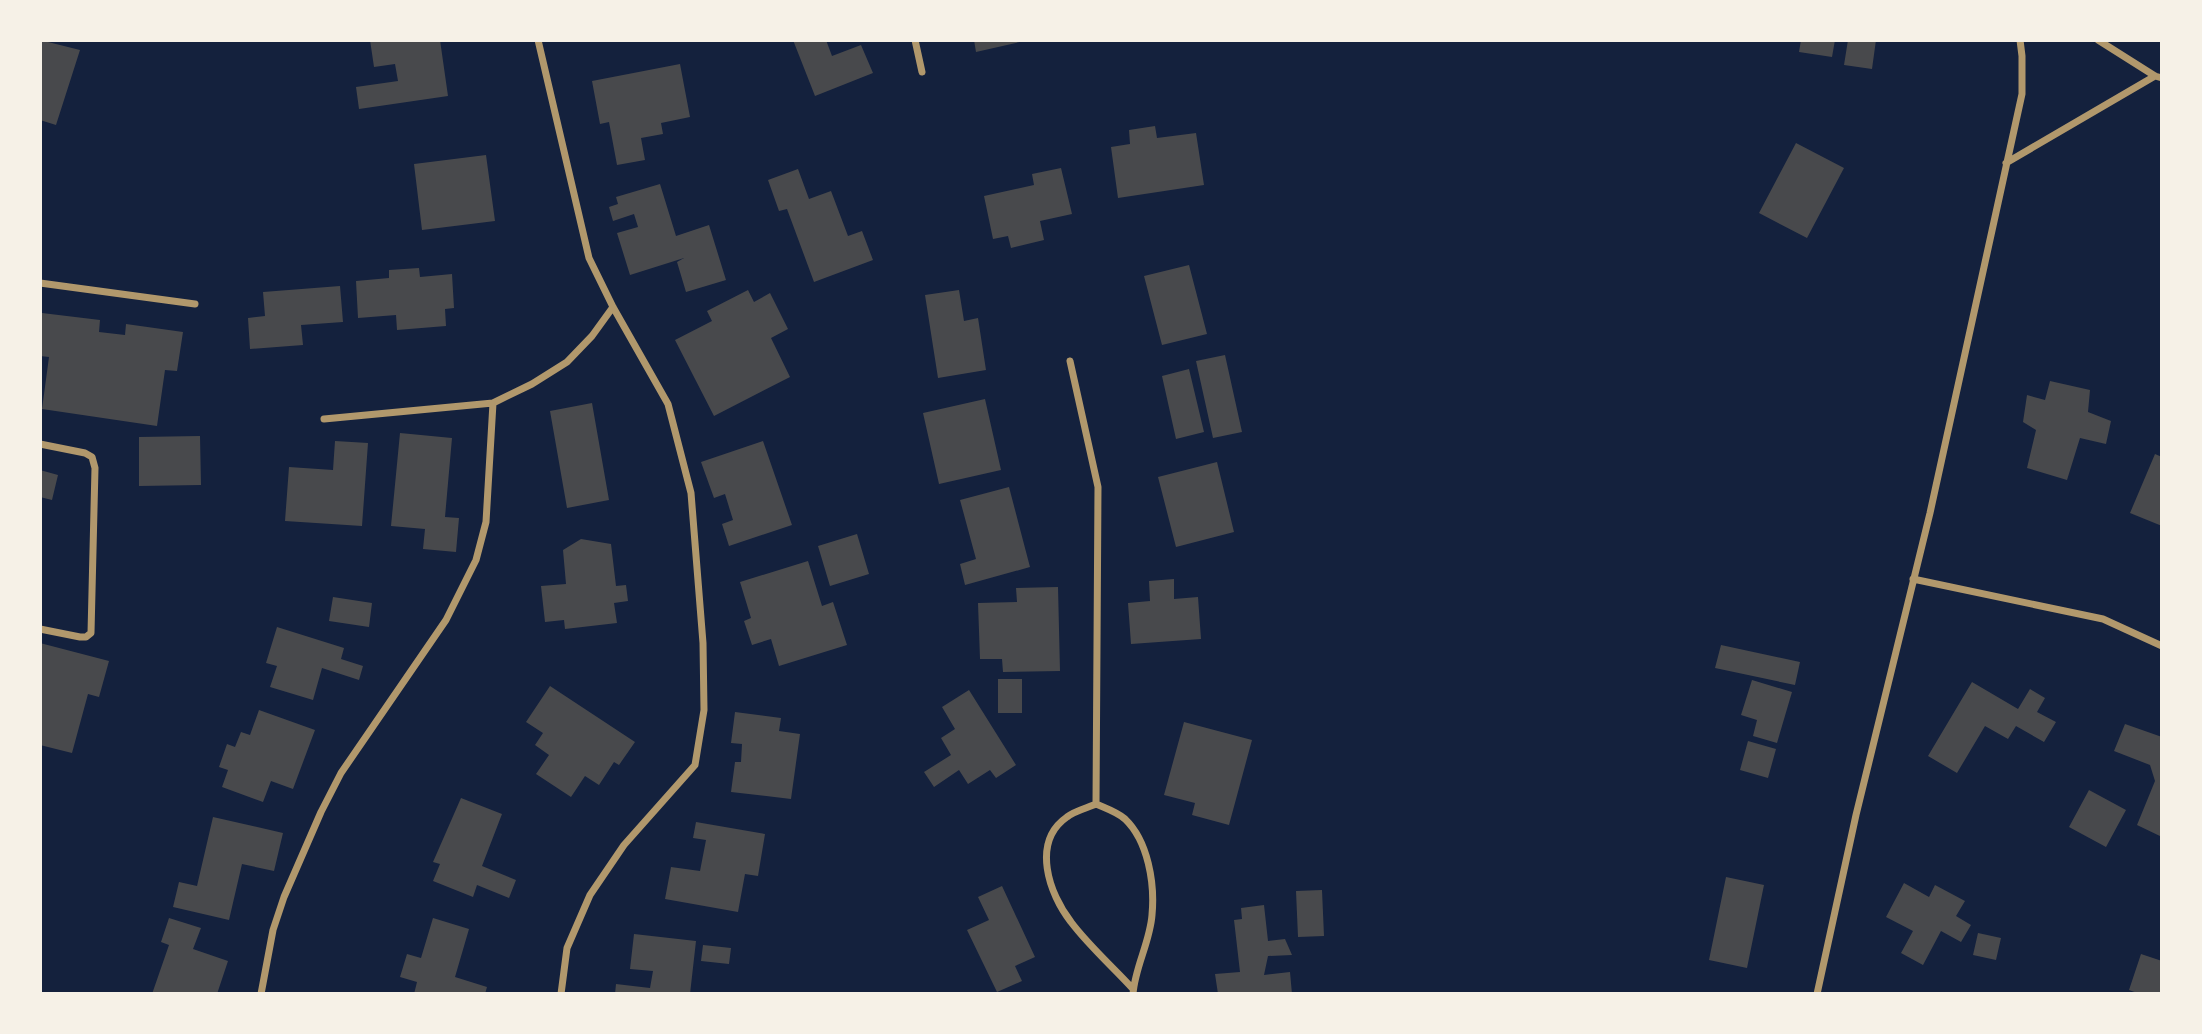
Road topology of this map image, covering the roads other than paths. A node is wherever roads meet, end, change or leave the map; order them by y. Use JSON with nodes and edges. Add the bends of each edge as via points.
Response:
{"nodes":[{"id":1,"x":538,"y":40,"type":"edge"},
{"id":2,"x":915,"y":40,"type":"edge"},
{"id":3,"x":2020,"y":40,"type":"edge"},
{"id":4,"x":2098,"y":40,"type":"edge"},
{"id":5,"x":922,"y":72,"type":"dead end"},
{"id":6,"x":2158,"y":77,"type":"edge"},
{"id":7,"x":2007,"y":163,"type":"junction"},
{"id":8,"x":40,"y":283,"type":"edge"},
{"id":9,"x":195,"y":304,"type":"dead end"},
{"id":10,"x":613,"y":307,"type":"junction"},
{"id":11,"x":1070,"y":362,"type":"dead end"},
{"id":12,"x":493,"y":402,"type":"junction"},
{"id":13,"x":324,"y":419,"type":"dead end"},
{"id":14,"x":40,"y":444,"type":"edge"},
{"id":15,"x":1913,"y":579,"type":"junction"},
{"id":16,"x":40,"y":629,"type":"edge"},
{"id":17,"x":2162,"y":646,"type":"edge"},
{"id":18,"x":1096,"y":804,"type":"junction"},
{"id":19,"x":1133,"y":991,"type":"edge"},
{"id":20,"x":261,"y":994,"type":"edge"},
{"id":21,"x":561,"y":994,"type":"edge"},
{"id":22,"x":1817,"y":994,"type":"edge"}],
"edges":[{"from":1,"to":10,"type":"street","via":[[589,258]]},
{"from":2,"to":5,"type":"street"},
{"from":3,"to":7,"type":"street","via":[[2022,94]]},
{"from":4,"to":6,"type":"street"},
{"from":6,"to":7,"type":"street"},
{"from":7,"to":15,"type":"street"},
{"from":8,"to":9,"type":"street"},
{"from":10,"to":12,"type":"street","via":[[566,362]]},
{"from":10,"to":21,"type":"street","via":[[668,404],[691,493],[704,710],[695,765],[624,845],[590,895],[567,948]]},
{"from":11,"to":18,"type":"street","via":[[1098,486]]},
{"from":12,"to":13,"type":"street"},
{"from":12,"to":20,"type":"street","via":[[486,522],[476,560],[446,620],[341,773],[321,812],[273,930]]},
{"from":14,"to":16,"type":"street","via":[[85,453],[92,457],[95,468],[91,633],[80,637]]},
{"from":15,"to":17,"type":"street","via":[[2104,619]]},
{"from":15,"to":22,"type":"street"},
{"from":18,"to":19,"type":"street","via":[[1123,817],[1139,835],[1147,858],[1152,916]]},
{"from":18,"to":19,"type":"street","via":[[1066,817],[1050,836],[1045,861],[1070,921]]}]}
